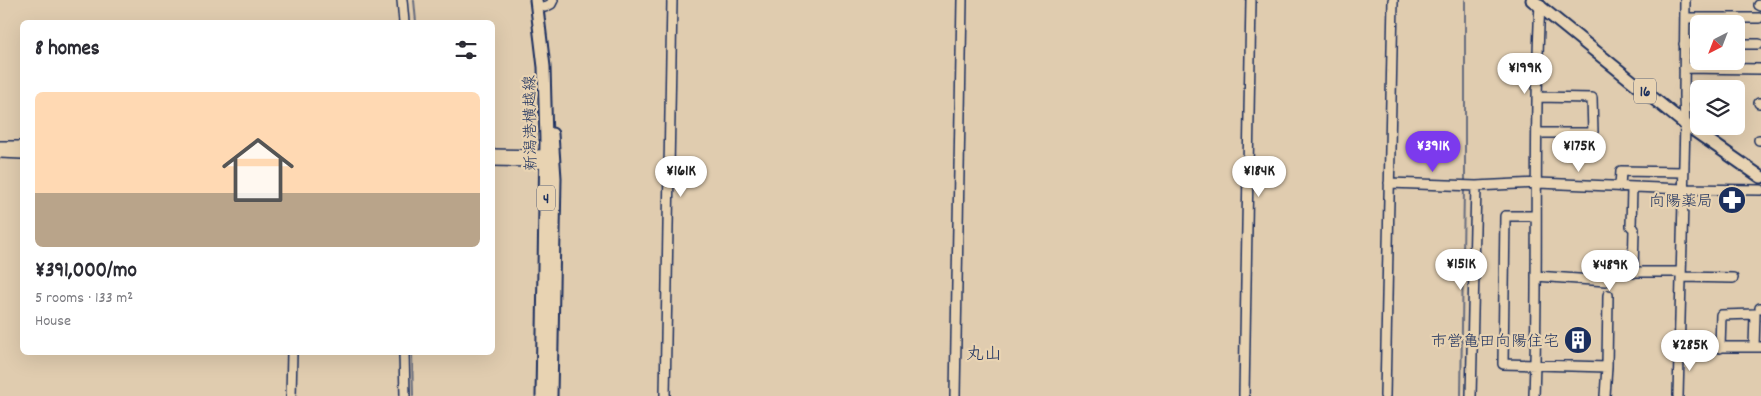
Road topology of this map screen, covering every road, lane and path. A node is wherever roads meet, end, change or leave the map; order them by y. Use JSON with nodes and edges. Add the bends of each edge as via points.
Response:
{"nodes":[{"id":1,"x":402,"y":0,"type":"edge"},
{"id":2,"x":672,"y":0,"type":"edge"},
{"id":3,"x":962,"y":0,"type":"edge"},
{"id":4,"x":1251,"y":0,"type":"edge"},
{"id":5,"x":1392,"y":0,"type":"edge"},
{"id":6,"x":1685,"y":0,"type":"edge"},
{"id":7,"x":544,"y":2,"type":"edge"},
{"id":8,"x":1538,"y":2,"type":"edge"},
{"id":9,"x":1685,"y":18,"type":"junction"},
{"id":10,"x":1759,"y":18,"type":"dead end"},
{"id":11,"x":404,"y":20,"type":"edge"},
{"id":12,"x":1760,"y":41,"type":"edge"},
{"id":13,"x":1745,"y":43,"type":"edge"},
{"id":14,"x":1684,"y":44,"type":"junction"},
{"id":15,"x":1690,"y":44,"type":"edge"},
{"id":16,"x":1684,"y":68,"type":"junction"},
{"id":17,"x":1761,"y":69,"type":"edge"},
{"id":18,"x":1537,"y":98,"type":"junction"},
{"id":19,"x":1685,"y":124,"type":"junction"},
{"id":20,"x":1537,"y":133,"type":"junction"},
{"id":21,"x":0,"y":146,"type":"edge"},
{"id":22,"x":20,"y":146,"type":"edge"},
{"id":23,"x":0,"y":153,"type":"edge"},
{"id":24,"x":20,"y":154,"type":"edge"},
{"id":25,"x":495,"y":154,"type":"edge"},
{"id":26,"x":549,"y":160,"type":"junction"},
{"id":27,"x":495,"y":162,"type":"edge"},
{"id":28,"x":1683,"y":172,"type":"junction"},
{"id":29,"x":1761,"y":177,"type":"edge"},
{"id":30,"x":1389,"y":183,"type":"junction"},
{"id":31,"x":1538,"y":184,"type":"junction"},
{"id":32,"x":1476,"y":186,"type":"junction"},
{"id":33,"x":1620,"y":187,"type":"junction"},
{"id":34,"x":1632,"y":188,"type":"junction"},
{"id":35,"x":1683,"y":189,"type":"junction"},
{"id":36,"x":1761,"y":190,"type":"edge"},
{"id":37,"x":1536,"y":216,"type":"junction"},
{"id":38,"x":1633,"y":272,"type":"junction"},
{"id":39,"x":1681,"y":274,"type":"junction"},
{"id":40,"x":1536,"y":276,"type":"junction"},
{"id":41,"x":1733,"y":278,"type":"dead end"},
{"id":42,"x":1608,"y":295,"type":"dead end"},
{"id":43,"x":1678,"y":347,"type":"junction"},
{"id":44,"x":1758,"y":347,"type":"edge"},
{"id":45,"x":1720,"y":348,"type":"junction"},
{"id":46,"x":292,"y":355,"type":"edge"},
{"id":47,"x":404,"y":355,"type":"edge"},
{"id":48,"x":1535,"y":366,"type":"junction"},
{"id":49,"x":1607,"y":367,"type":"junction"},
{"id":50,"x":291,"y":396,"type":"edge"},
{"id":51,"x":405,"y":396,"type":"edge"},
{"id":52,"x":542,"y":396,"type":"edge"},
{"id":53,"x":551,"y":396,"type":"edge"},
{"id":54,"x":665,"y":396,"type":"edge"},
{"id":55,"x":955,"y":396,"type":"edge"},
{"id":56,"x":1244,"y":396,"type":"edge"},
{"id":57,"x":1385,"y":396,"type":"edge"},
{"id":58,"x":1471,"y":396,"type":"edge"},
{"id":59,"x":1479,"y":396,"type":"edge"},
{"id":60,"x":1534,"y":396,"type":"edge"},
{"id":61,"x":1605,"y":396,"type":"edge"},
{"id":62,"x":1678,"y":396,"type":"edge"}],
"edges":[{"from":1,"to":11,"type":"street"},
{"from":2,"to":54,"type":"street"},
{"from":3,"to":55,"type":"street"},
{"from":4,"to":56,"type":"street"},
{"from":5,"to":30,"type":"street"},
{"from":6,"to":9,"type":"street"},
{"from":7,"to":26,"type":"main road","name":"新潟港横越線","number":"4","via":[[551,69]]},
{"from":8,"to":18,"type":"street"},
{"from":8,"to":19,"type":"main road","number":"16"},
{"from":9,"to":10,"type":"street"},
{"from":9,"to":14,"type":"street"},
{"from":12,"to":13,"type":"street"},
{"from":14,"to":15,"type":"street"},
{"from":14,"to":16,"type":"street"},
{"from":16,"to":17,"type":"street"},
{"from":16,"to":19,"type":"street"},
{"from":18,"to":20,"type":"street"},
{"from":18,"to":20,"type":"street","via":[[1592,98],[1593,133]]},
{"from":19,"to":28,"type":"street"},
{"from":19,"to":29,"type":"main road","number":"16"},
{"from":20,"to":31,"type":"street"},
{"from":21,"to":22,"type":"street"},
{"from":23,"to":24,"type":"street"},
{"from":25,"to":26,"type":"street"},
{"from":26,"to":27,"type":"street"},
{"from":26,"to":52,"type":"main road","name":"新潟港横越線","number":"4"},
{"from":26,"to":53,"type":"main road","name":"新潟港横越線","number":"4","via":[[555,178]]},
{"from":28,"to":33,"type":"street","via":[[1621,171]]},
{"from":28,"to":35,"type":"street"},
{"from":30,"to":32,"type":"street"},
{"from":30,"to":57,"type":"street"},
{"from":31,"to":32,"type":"street"},
{"from":31,"to":33,"type":"street"},
{"from":31,"to":37,"type":"street"},
{"from":32,"to":58,"type":"street"},
{"from":33,"to":34,"type":"street"},
{"from":34,"to":35,"type":"street"},
{"from":34,"to":38,"type":"street"},
{"from":35,"to":36,"type":"street"},
{"from":35,"to":39,"type":"street"},
{"from":37,"to":40,"type":"street"},
{"from":37,"to":48,"type":"street","via":[[1505,216],[1503,364]]},
{"from":38,"to":39,"type":"street"},
{"from":38,"to":40,"type":"street","via":[[1607,272],[1606,281]]},
{"from":39,"to":41,"type":"street"},
{"from":39,"to":43,"type":"street"},
{"from":40,"to":48,"type":"street"},
{"from":42,"to":49,"type":"street"},
{"from":43,"to":45,"type":"street"},
{"from":43,"to":62,"type":"street"},
{"from":44,"to":45,"type":"street"},
{"from":44,"to":45,"type":"street","via":[[1755,314],[1721,315]]},
{"from":46,"to":50,"type":"street"},
{"from":47,"to":51,"type":"street"},
{"from":48,"to":49,"type":"street"},
{"from":48,"to":60,"type":"street"},
{"from":49,"to":61,"type":"street"},
{"from":58,"to":59,"type":"street"}]}
